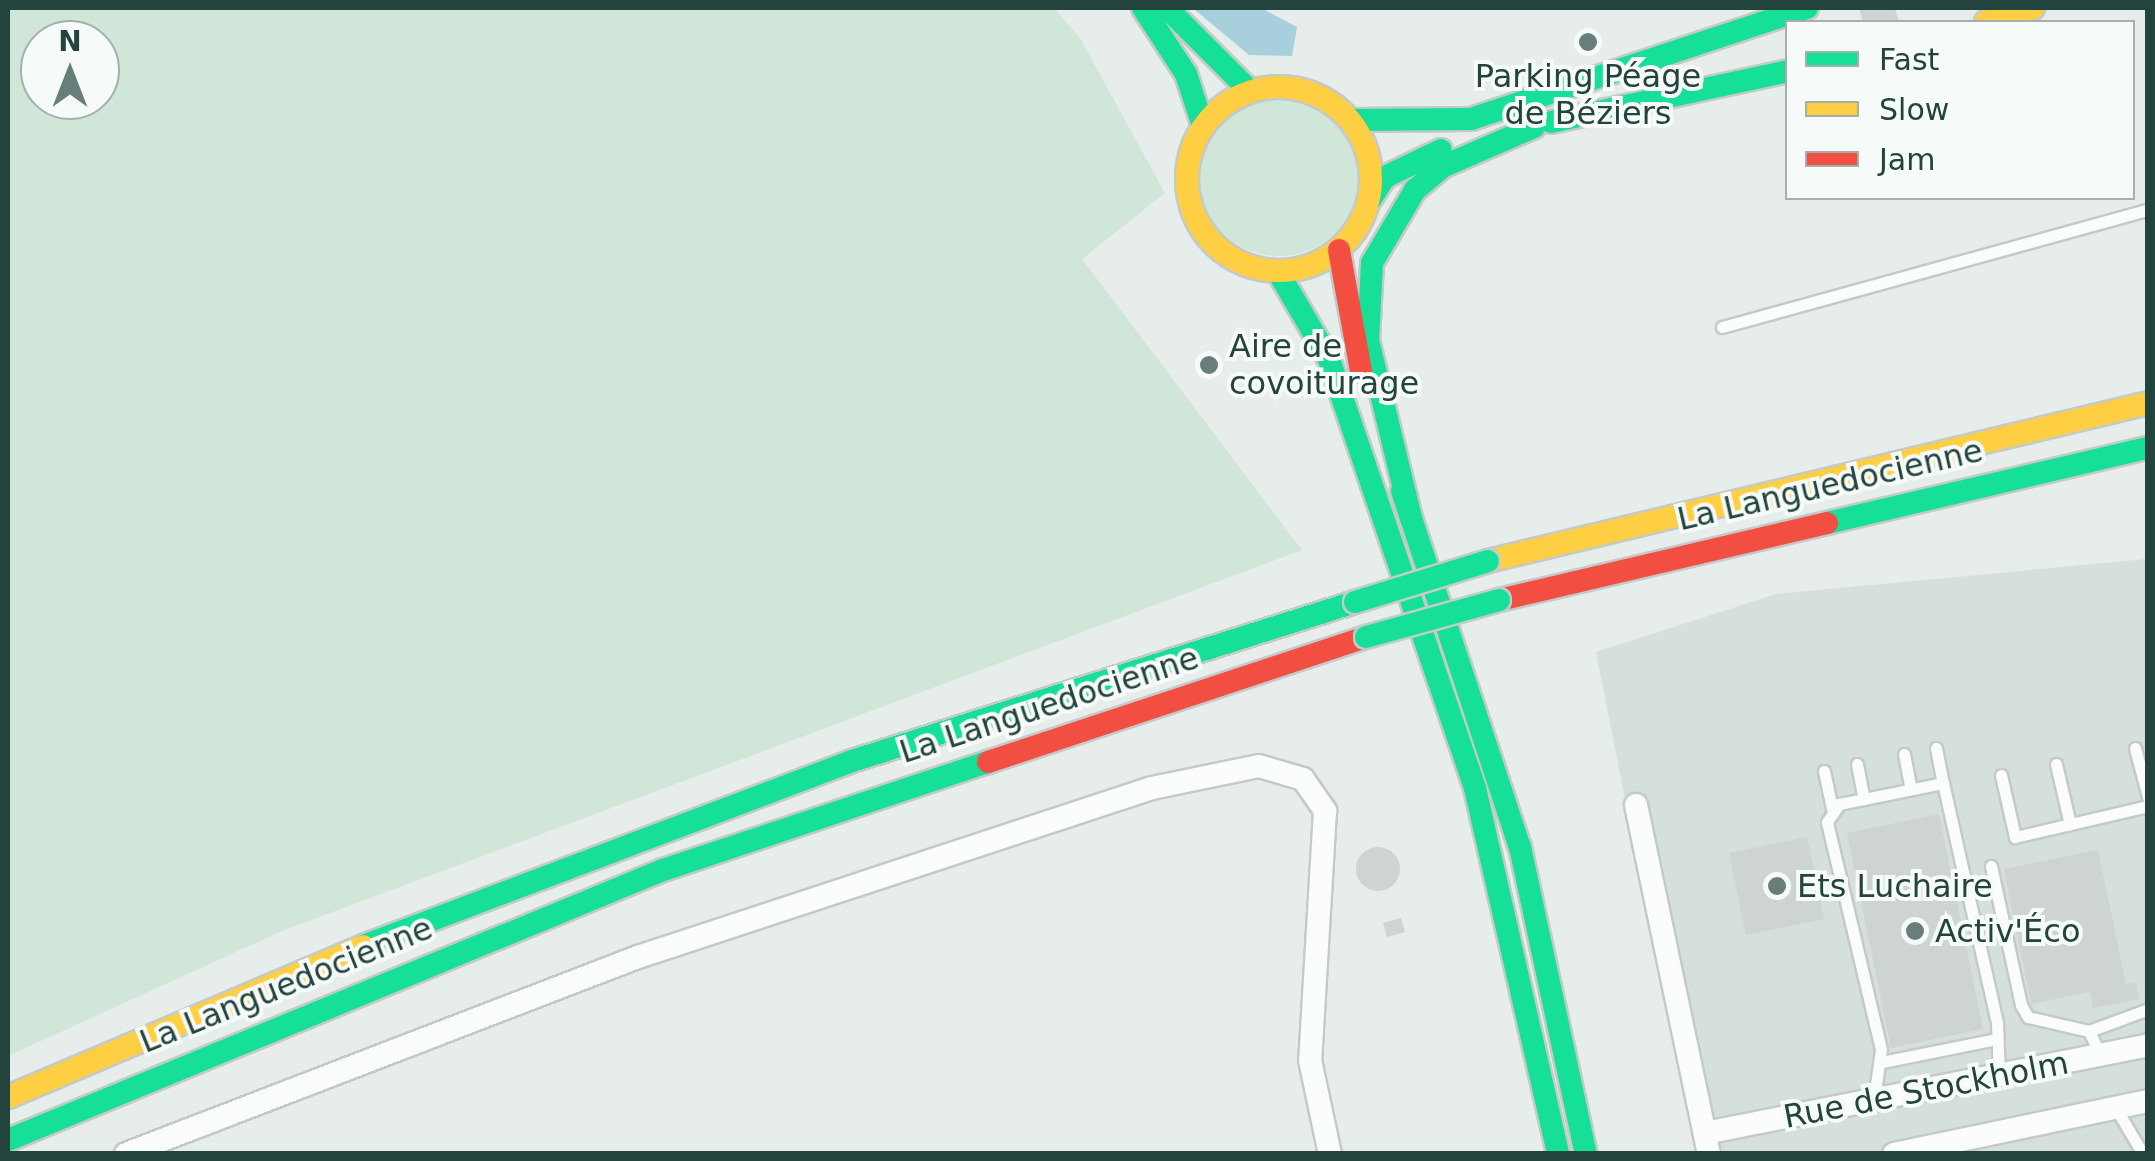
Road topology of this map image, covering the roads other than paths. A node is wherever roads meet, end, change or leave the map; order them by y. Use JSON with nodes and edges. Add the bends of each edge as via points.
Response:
{"nodes":[{"id":1,"x":1142,"y":8,"type":"edge"},
{"id":2,"x":1167,"y":8,"type":"edge"},
{"id":3,"x":1807,"y":8,"type":"edge"},
{"id":4,"x":2033,"y":8,"type":"edge"},
{"id":5,"x":1993,"y":20,"type":"edge"},
{"id":6,"x":1785,"y":73,"type":"edge"},
{"id":7,"x":1250,"y":91,"type":"junction"},
{"id":8,"x":1351,"y":120,"type":"junction"},
{"id":9,"x":1203,"y":126,"type":"junction"},
{"id":10,"x":1534,"y":127,"type":"junction"},
{"id":11,"x":1370,"y":200,"type":"junction"},
{"id":12,"x":2148,"y":210,"type":"edge"},
{"id":13,"x":1339,"y":250,"type":"junction"},
{"id":14,"x":1278,"y":272,"type":"junction"},
{"id":15,"x":1722,"y":327,"type":"dead end"},
{"id":16,"x":2148,"y":404,"type":"edge"},
{"id":17,"x":2148,"y":448,"type":"edge"},
{"id":18,"x":2024,"y":472,"type":"junction"},
{"id":19,"x":2148,"y":477,"type":"edge"},
{"id":20,"x":1411,"y":518,"type":"junction"},
{"id":21,"x":1936,"y":748,"type":"dead end"},
{"id":22,"x":2135,"y":748,"type":"dead end"},
{"id":23,"x":1904,"y":754,"type":"dead end"},
{"id":24,"x":1857,"y":764,"type":"dead end"},
{"id":25,"x":2056,"y":764,"type":"dead end"},
{"id":26,"x":1824,"y":771,"type":"dead end"},
{"id":27,"x":2001,"y":775,"type":"dead end"},
{"id":28,"x":1943,"y":783,"type":"junction"},
{"id":29,"x":1911,"y":789,"type":"junction"},
{"id":30,"x":2148,"y":797,"type":"edge"},
{"id":31,"x":1864,"y":799,"type":"junction"},
{"id":32,"x":1636,"y":806,"type":"dead end"},
{"id":33,"x":2148,"y":806,"type":"edge"},
{"id":34,"x":1832,"y":808,"type":"junction"},
{"id":35,"x":2070,"y":824,"type":"junction"},
{"id":36,"x":1990,"y":866,"type":"dead end"},
{"id":37,"x":2148,"y":1009,"type":"edge"},
{"id":38,"x":2089,"y":1031,"type":"junction"},
{"id":39,"x":1991,"y":1040,"type":"junction"},
{"id":40,"x":2148,"y":1045,"type":"edge"},
{"id":41,"x":2100,"y":1055,"type":"junction"},
{"id":42,"x":1882,"y":1062,"type":"junction"},
{"id":43,"x":1999,"y":1075,"type":"junction"},
{"id":44,"x":8,"y":1097,"type":"edge"},
{"id":45,"x":1874,"y":1101,"type":"junction"},
{"id":46,"x":2148,"y":1101,"type":"edge"},
{"id":47,"x":2116,"y":1107,"type":"junction"},
{"id":48,"x":2148,"y":1136,"type":"edge"},
{"id":49,"x":8,"y":1140,"type":"edge"},
{"id":50,"x":1707,"y":1144,"type":"edge"},
{"id":51,"x":2126,"y":1147,"type":"edge"},
{"id":52,"x":126,"y":1154,"type":"edge"},
{"id":53,"x":1330,"y":1154,"type":"edge"},
{"id":54,"x":1558,"y":1154,"type":"edge"},
{"id":55,"x":1586,"y":1154,"type":"edge"},
{"id":56,"x":1894,"y":1154,"type":"edge"},
{"id":57,"x":2142,"y":1154,"type":"edge"}],
"edges":[{"from":1,"to":9,"type":"main road","via":[[1186,74]]},
{"from":2,"to":7,"type":"main road"},
{"from":3,"to":8,"type":"main road","via":[[1470,119]]},
{"from":4,"to":5,"type":"main road"},
{"from":6,"to":10,"type":"main road"},
{"from":7,"to":8,"type":"main road","via":[[1299,89]]},
{"from":7,"to":9,"type":"main road"},
{"from":8,"to":11,"type":"main road","via":[[1368,158]]},
{"from":9,"to":14,"type":"main road","via":[[1186,172],[1195,220],[1229,258]]},
{"from":10,"to":11,"type":"main road","via":[[1409,162]]},
{"from":10,"to":20,"type":"main road","via":[[1430,178],[1394,216],[1372,263],[1368,340]]},
{"from":11,"to":13,"type":"main road"},
{"from":12,"to":15,"type":"lane"},
{"from":13,"to":14,"type":"main road"},
{"from":13,"to":20,"type":"main road","via":[[1352,347]]},
{"from":14,"to":54,"type":"main road","via":[[1306,306],[1329,359],[1476,788]]},
{"from":16,"to":44,"type":"main road","name":"La Languedocienne","bridge":true,"via":[[1488,561],[940,731],[504,888]]},
{"from":17,"to":18,"type":"main road","name":"La Languedocienne"},
{"from":18,"to":19,"type":"main road"},
{"from":18,"to":49,"type":"main road","name":"La Languedocienne","bridge":true,"via":[[1366,637],[663,870],[268,1025]]},
{"from":20,"to":55,"type":"main road","via":[[1520,848]]},
{"from":21,"to":28,"type":"lane"},
{"from":22,"to":30,"type":"lane"},
{"from":23,"to":29,"type":"lane"},
{"from":24,"to":31,"type":"lane"},
{"from":25,"to":35,"type":"lane"},
{"from":26,"to":34,"type":"lane"},
{"from":27,"to":35,"type":"lane","via":[[2016,837]]},
{"from":28,"to":29,"type":"lane"},
{"from":28,"to":39,"type":"lane","via":[[1996,1023]]},
{"from":29,"to":31,"type":"lane"},
{"from":31,"to":34,"type":"lane"},
{"from":32,"to":50,"type":"street"},
{"from":33,"to":35,"type":"lane"},
{"from":34,"to":42,"type":"lane","via":[[1832,855]]},
{"from":36,"to":38,"type":"lane","via":[[2028,1017]]},
{"from":37,"to":38,"type":"lane"},
{"from":38,"to":41,"type":"lane"},
{"from":39,"to":42,"type":"lane"},
{"from":39,"to":43,"type":"lane"},
{"from":40,"to":41,"type":"street","name":"Rue de Stockholm"},
{"from":41,"to":43,"type":"street","name":"Rue de Stockholm"},
{"from":42,"to":45,"type":"lane"},
{"from":43,"to":45,"type":"street","name":"Rue de Stockholm"},
{"from":45,"to":50,"type":"street","name":"Rue de Stockholm"},
{"from":46,"to":47,"type":"street"},
{"from":47,"to":51,"type":"lane"},
{"from":47,"to":56,"type":"street"},
{"from":48,"to":51,"type":"lane"},
{"from":51,"to":57,"type":"lane"},
{"from":52,"to":53,"type":"street","via":[[603,969],[1152,788],[1278,767],[1303,779],[1324,811],[1310,1060]]}]}
